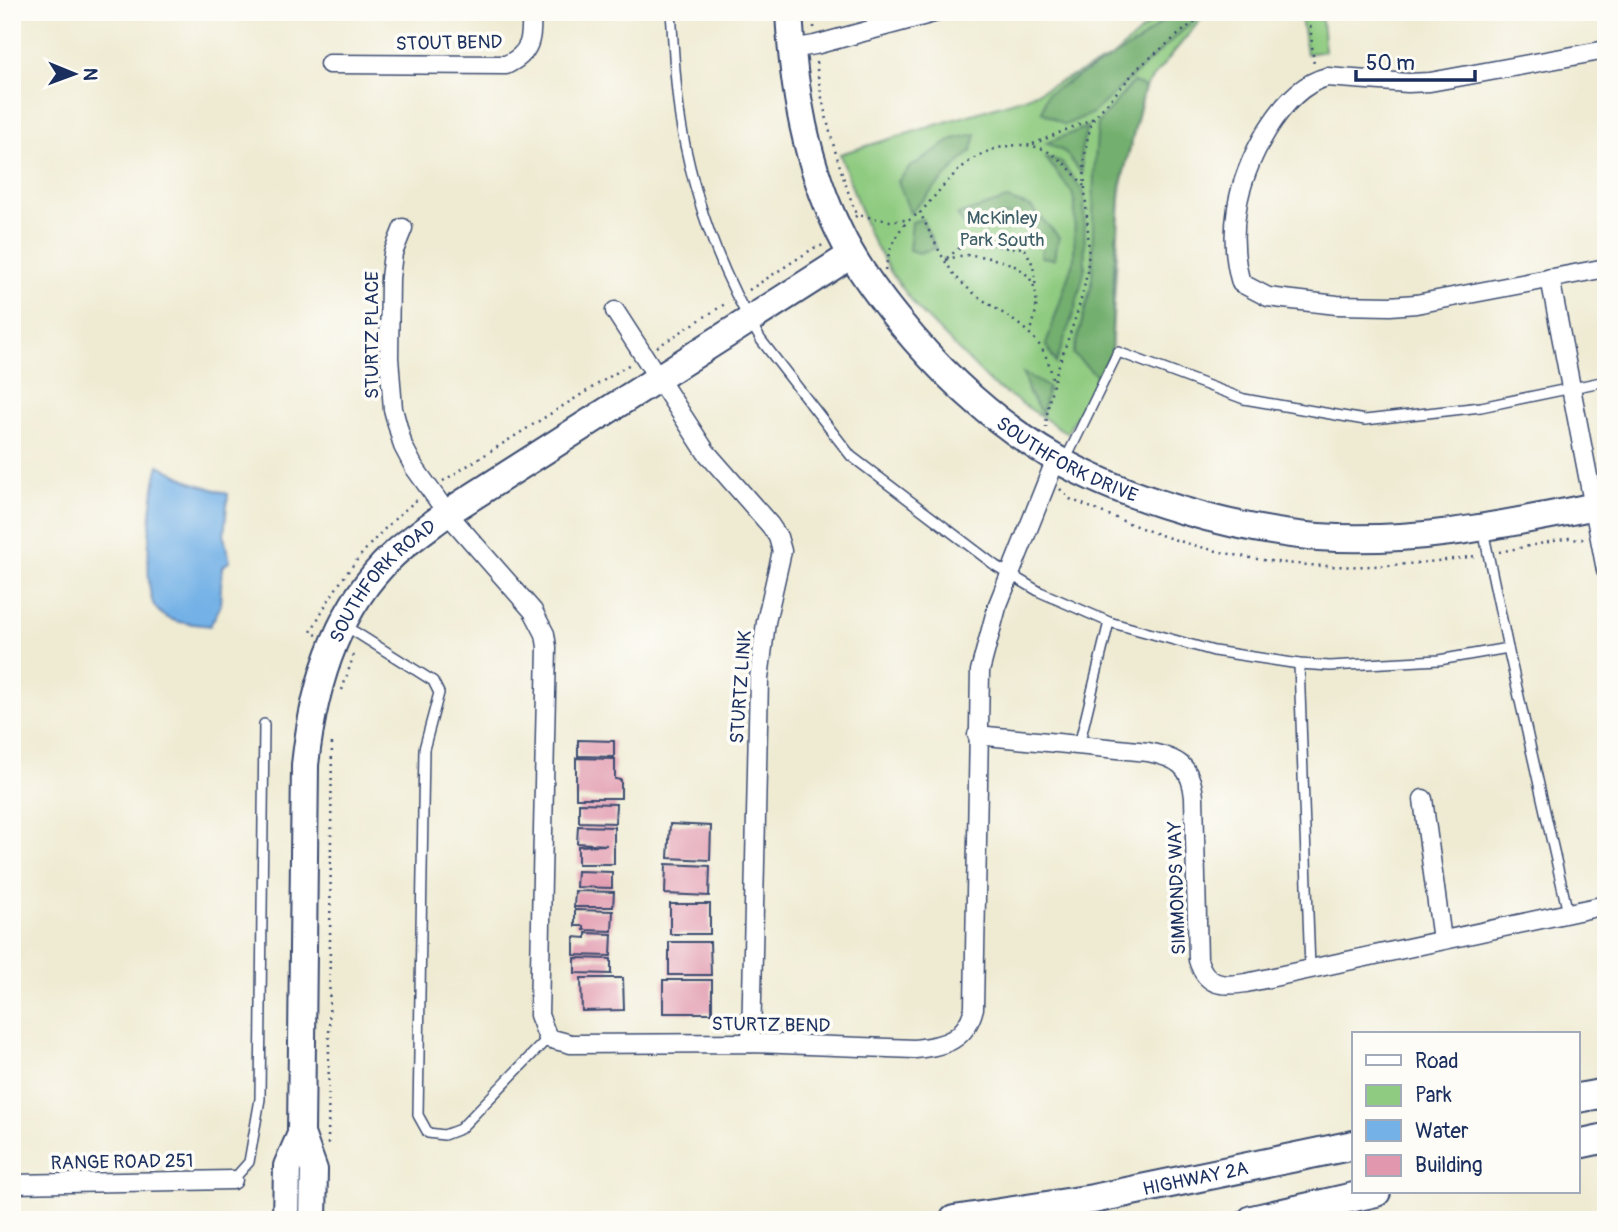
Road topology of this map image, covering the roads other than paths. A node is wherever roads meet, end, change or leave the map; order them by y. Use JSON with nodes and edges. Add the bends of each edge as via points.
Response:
{"nodes":[{"id":1,"x":531,"y":12,"type":"edge"},
{"id":2,"x":671,"y":12,"type":"edge"},
{"id":3,"x":789,"y":12,"type":"edge"},
{"id":4,"x":931,"y":13,"type":"edge"},
{"id":5,"x":791,"y":49,"type":"junction"},
{"id":6,"x":1606,"y":50,"type":"edge"},
{"id":7,"x":328,"y":64,"type":"dead end"},
{"id":8,"x":403,"y":228,"type":"dead end"},
{"id":9,"x":851,"y":255,"type":"junction"},
{"id":10,"x":1606,"y":268,"type":"edge"},
{"id":11,"x":1549,"y":278,"type":"junction"},
{"id":12,"x":615,"y":311,"type":"dead end"},
{"id":13,"x":748,"y":320,"type":"junction"},
{"id":14,"x":657,"y":378,"type":"junction"},
{"id":15,"x":1606,"y":382,"type":"edge"},
{"id":16,"x":1572,"y":388,"type":"junction"},
{"id":17,"x":1065,"y":455,"type":"junction"},
{"id":18,"x":1600,"y":506,"type":"edge"},
{"id":19,"x":447,"y":513,"type":"junction"},
{"id":20,"x":1483,"y":528,"type":"junction"},
{"id":21,"x":1606,"y":570,"type":"edge"},
{"id":22,"x":1010,"y":574,"type":"junction"},
{"id":23,"x":1109,"y":622,"type":"junction"},
{"id":24,"x":344,"y":624,"type":"junction"},
{"id":25,"x":1508,"y":648,"type":"junction"},
{"id":26,"x":1299,"y":664,"type":"junction"},
{"id":27,"x":264,"y":724,"type":"dead end"},
{"id":28,"x":977,"y":735,"type":"junction"},
{"id":29,"x":1079,"y":745,"type":"junction"},
{"id":30,"x":1423,"y":799,"type":"dead end"},
{"id":31,"x":1606,"y":905,"type":"edge"},
{"id":32,"x":1568,"y":913,"type":"junction"},
{"id":33,"x":1442,"y":940,"type":"junction"},
{"id":34,"x":1310,"y":969,"type":"junction"},
{"id":35,"x":548,"y":1038,"type":"junction"},
{"id":36,"x":751,"y":1043,"type":"junction"},
{"id":37,"x":1606,"y":1093,"type":"edge"},
{"id":38,"x":1580,"y":1098,"type":"edge"},
{"id":39,"x":301,"y":1134,"type":"junction"},
{"id":40,"x":1606,"y":1138,"type":"edge"},
{"id":41,"x":1580,"y":1144,"type":"edge"},
{"id":42,"x":1352,"y":1145,"type":"edge"},
{"id":43,"x":233,"y":1180,"type":"joint"},
{"id":44,"x":12,"y":1184,"type":"edge"},
{"id":45,"x":1367,"y":1194,"type":"edge"},
{"id":46,"x":286,"y":1220,"type":"edge"},
{"id":47,"x":313,"y":1220,"type":"edge"},
{"id":48,"x":954,"y":1220,"type":"edge"},
{"id":49,"x":1252,"y":1220,"type":"edge"}],
"edges":[{"from":1,"to":7,"type":"street","name":"STOUT BEND","via":[[529,44],[506,65]]},
{"from":2,"to":13,"type":"lane","via":[[680,118],[695,187],[710,236]]},
{"from":3,"to":5,"type":"street","name":"SOUTHFORK DRIVE"},
{"from":4,"to":5,"type":"street"},
{"from":5,"to":9,"type":"street","name":"SOUTHFORK DRIVE","via":[[810,157]]},
{"from":6,"to":11,"type":"street","via":[[1430,82],[1315,80],[1289,101],[1273,122],[1244,177],[1235,231],[1237,271],[1241,283],[1268,297],[1364,307],[1416,304]]},
{"from":8,"to":19,"type":"street","name":"STURTZ PLACE","via":[[390,278],[393,409],[403,446]]},
{"from":9,"to":13,"type":"street","name":"SOUTHFORK ROAD"},
{"from":9,"to":17,"type":"street","name":"SOUTHFORK DRIVE","via":[[885,304],[947,375],[1011,429]]},
{"from":10,"to":11,"type":"street"},
{"from":11,"to":16,"type":"street"},
{"from":12,"to":14,"type":"street","name":"STURTZ LINK"},
{"from":13,"to":14,"type":"street","name":"SOUTHFORK ROAD"},
{"from":13,"to":22,"type":"lane","via":[[851,456]]},
{"from":14,"to":19,"type":"street","name":"SOUTHFORK ROAD"},
{"from":14,"to":36,"type":"street","name":"STURTZ LINK","via":[[706,452],[770,525],[782,551],[759,679]]},
{"from":15,"to":16,"type":"lane"},
{"from":16,"to":17,"type":"lane","via":[[1481,407],[1365,420],[1244,399],[1118,352]]},
{"from":16,"to":18,"type":"street"},
{"from":17,"to":20,"type":"street","name":"SOUTHFORK DRIVE","via":[[1108,483],[1228,523],[1317,537],[1364,538]]},
{"from":17,"to":22,"type":"street","name":"STURTZ BEND"},
{"from":18,"to":20,"type":"street","name":"SOUTHFORK DRIVE"},
{"from":18,"to":21,"type":"street"},
{"from":19,"to":24,"type":"street","name":"SOUTHFORK ROAD","via":[[392,555],[364,589]]},
{"from":19,"to":35,"type":"street","via":[[533,611],[545,634],[538,1014]]},
{"from":20,"to":25,"type":"lane"},
{"from":22,"to":23,"type":"lane"},
{"from":22,"to":28,"type":"street","name":"STURTZ BEND","via":[[982,660]]},
{"from":23,"to":26,"type":"lane","via":[[1214,651]]},
{"from":23,"to":29,"type":"lane"},
{"from":24,"to":35,"type":"lane","via":[[433,681],[439,693],[424,749],[418,1115],[428,1133],[444,1135],[460,1129]]},
{"from":24,"to":39,"type":"street","name":"SOUTHFORK ROAD","via":[[315,700],[305,765]]},
{"from":25,"to":26,"type":"lane","via":[[1439,660]]},
{"from":25,"to":32,"type":"lane"},
{"from":26,"to":34,"type":"lane"},
{"from":27,"to":43,"type":"lane","via":[[260,1099],[249,1162]]},
{"from":28,"to":29,"type":"street","name":"SIMMONDS WAY"},
{"from":28,"to":36,"type":"street","name":"STURTZ BEND","via":[[974,1008],[970,1023],[960,1035],[915,1049]]},
{"from":29,"to":34,"type":"street","name":"SIMMONDS WAY","via":[[1160,754],[1189,773],[1194,797],[1198,960],[1209,979],[1230,985]]},
{"from":30,"to":33,"type":"street"},
{"from":31,"to":32,"type":"street","name":"SIMMONDS WAY"},
{"from":32,"to":33,"type":"street","name":"SIMMONDS WAY"},
{"from":33,"to":34,"type":"street","name":"SIMMONDS WAY"},
{"from":35,"to":36,"type":"street","name":"STURTZ BEND","via":[[571,1044]]},
{"from":37,"to":38,"type":"main road"},
{"from":39,"to":46,"type":"street","name":"SOUTHFORK ROAD","via":[[287,1166]]},
{"from":39,"to":47,"type":"street","name":"SOUTHFORK ROAD","via":[[314,1170]]},
{"from":40,"to":41,"type":"main road"},
{"from":42,"to":48,"type":"main road","name":"HIGHWAY 2A","via":[[1093,1199]]},
{"from":43,"to":44,"type":"street","name":"RANGE ROAD 251"},
{"from":45,"to":49,"type":"main road"}]}
